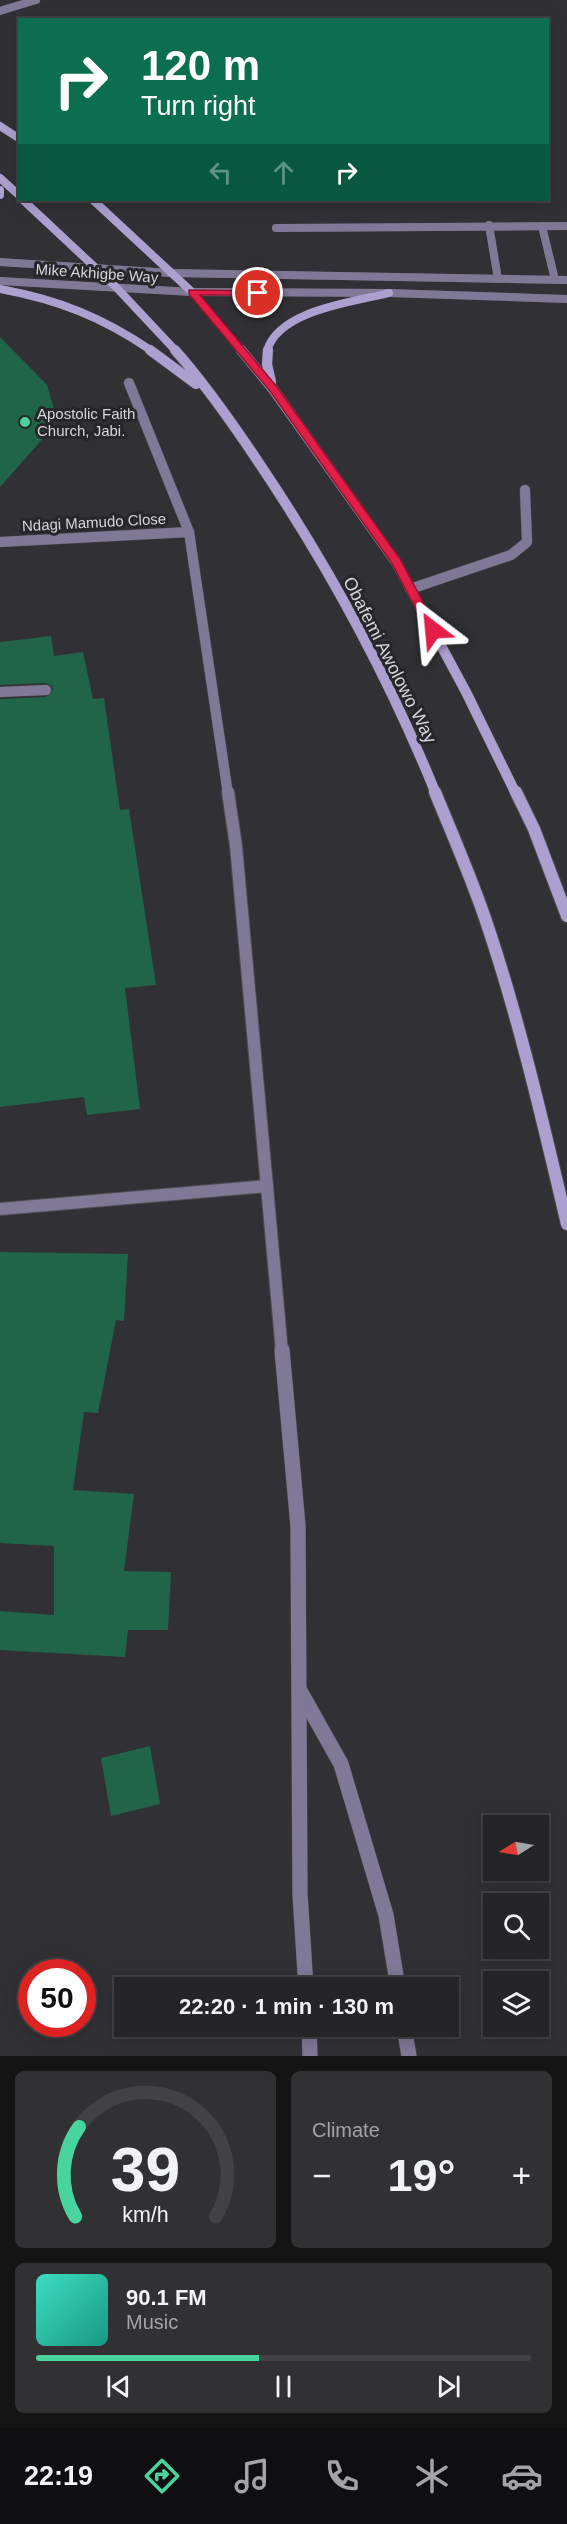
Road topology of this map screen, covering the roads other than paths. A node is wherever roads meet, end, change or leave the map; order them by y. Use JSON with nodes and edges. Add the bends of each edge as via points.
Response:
{"nodes":[{"id":1,"x":36,"y":0,"type":"edge"},
{"id":2,"x":0,"y":11,"type":"edge"},
{"id":3,"x":0,"y":126,"type":"edge"},
{"id":4,"x":18,"y":138,"type":"edge"},
{"id":5,"x":0,"y":178,"type":"edge"},
{"id":6,"x":0,"y":190,"type":"edge"},
{"id":7,"x":18,"y":194,"type":"edge"},
{"id":8,"x":0,"y":195,"type":"edge"},
{"id":9,"x":24,"y":201,"type":"edge"},
{"id":10,"x":94,"y":201,"type":"edge"},
{"id":11,"x":489,"y":225,"type":"junction"},
{"id":12,"x":542,"y":226,"type":"junction"},
{"id":13,"x":567,"y":226,"type":"edge"},
{"id":14,"x":276,"y":228,"type":"dead end"},
{"id":15,"x":0,"y":262,"type":"edge"},
{"id":16,"x":98,"y":270,"type":"junction"},
{"id":17,"x":171,"y":273,"type":"junction"},
{"id":18,"x":498,"y":279,"type":"junction"},
{"id":19,"x":0,"y":280,"type":"edge"},
{"id":20,"x":555,"y":280,"type":"junction"},
{"id":21,"x":567,"y":280,"type":"edge"},
{"id":22,"x":0,"y":289,"type":"edge"},
{"id":23,"x":119,"y":289,"type":"junction"},
{"id":24,"x":192,"y":292,"type":"junction"},
{"id":25,"x":389,"y":293,"type":"junction"},
{"id":26,"x":567,"y":299,"type":"edge"},
{"id":27,"x":129,"y":383,"type":"dead end"},
{"id":28,"x":273,"y":389,"type":"junction"},
{"id":29,"x":209,"y":393,"type":"junction"},
{"id":30,"x":525,"y":490,"type":"dead end"},
{"id":31,"x":189,"y":532,"type":"junction"},
{"id":32,"x":0,"y":542,"type":"edge"},
{"id":33,"x":410,"y":589,"type":"junction"},
{"id":34,"x":46,"y":690,"type":"dead end"},
{"id":35,"x":0,"y":692,"type":"edge"},
{"id":36,"x":567,"y":916,"type":"edge"},
{"id":37,"x":267,"y":1186,"type":"junction"},
{"id":38,"x":0,"y":1209,"type":"edge"},
{"id":39,"x":567,"y":1224,"type":"edge"},
{"id":40,"x":300,"y":1691,"type":"junction"},
{"id":41,"x":305,"y":1977,"type":"edge"},
{"id":42,"x":396,"y":1977,"type":"edge"},
{"id":43,"x":309,"y":2037,"type":"edge"},
{"id":44,"x":406,"y":2037,"type":"edge"},
{"id":45,"x":310,"y":2056,"type":"edge"},
{"id":46,"x":410,"y":2056,"type":"edge"}],
"edges":[{"from":1,"to":2,"type":"street"},
{"from":3,"to":4,"type":"main road"},
{"from":5,"to":7,"type":"main road"},
{"from":6,"to":8,"type":"main road"},
{"from":9,"to":16,"type":"main road","name":"Obafemi Awolowo Way"},
{"from":10,"to":17,"type":"main road"},
{"from":11,"to":12,"type":"street"},
{"from":11,"to":14,"type":"street"},
{"from":11,"to":18,"type":"street"},
{"from":12,"to":13,"type":"street"},
{"from":12,"to":20,"type":"street"},
{"from":15,"to":16,"type":"street","name":"Mike Akhigbe Way"},
{"from":16,"to":17,"type":"street","name":"Mike Akhigbe Way"},
{"from":16,"to":23,"type":"main road","name":"Obafemi Awolowo Way"},
{"from":17,"to":18,"type":"street","name":"Mike Akhigbe Way"},
{"from":17,"to":24,"type":"main road"},
{"from":18,"to":20,"type":"street","name":"Mike Akhigbe Way"},
{"from":19,"to":23,"type":"street","name":"Mike Akhigbe Way"},
{"from":20,"to":21,"type":"street","name":"Mike Akhigbe Way"},
{"from":22,"to":29,"type":"main road","via":[[88,314],[155,353]]},
{"from":23,"to":24,"type":"street","name":"Mike Akhigbe Way"},
{"from":23,"to":29,"type":"main road","name":"Obafemi Awolowo Way"},
{"from":24,"to":25,"type":"street","name":"Mike Akhigbe Way"},
{"from":24,"to":28,"type":"main road"},
{"from":25,"to":26,"type":"street","name":"Mike Akhigbe Way"},
{"from":25,"to":28,"type":"main road","via":[[307,314],[282,327],[269,344],[266,363]]},
{"from":27,"to":31,"type":"street"},
{"from":28,"to":33,"type":"main road","via":[[396,562]]},
{"from":29,"to":39,"type":"main road","name":"Obafemi Awolowo Way","via":[[267,474],[326,569],[430,776],[488,925],[534,1086]]},
{"from":30,"to":33,"type":"street","via":[[527,542],[511,555]]},
{"from":31,"to":32,"type":"street","name":"Ndagi Mamudo Close"},
{"from":31,"to":37,"type":"street","via":[[236,846]]},
{"from":33,"to":36,"type":"main road","via":[[534,829]]},
{"from":34,"to":35,"type":"street"},
{"from":37,"to":38,"type":"street"},
{"from":37,"to":40,"type":"street","via":[[298,1526]]},
{"from":40,"to":41,"type":"street","via":[[300,1894]]},
{"from":40,"to":42,"type":"street","via":[[341,1764],[386,1915]]},
{"from":43,"to":45,"type":"street"},
{"from":44,"to":46,"type":"street"}]}
